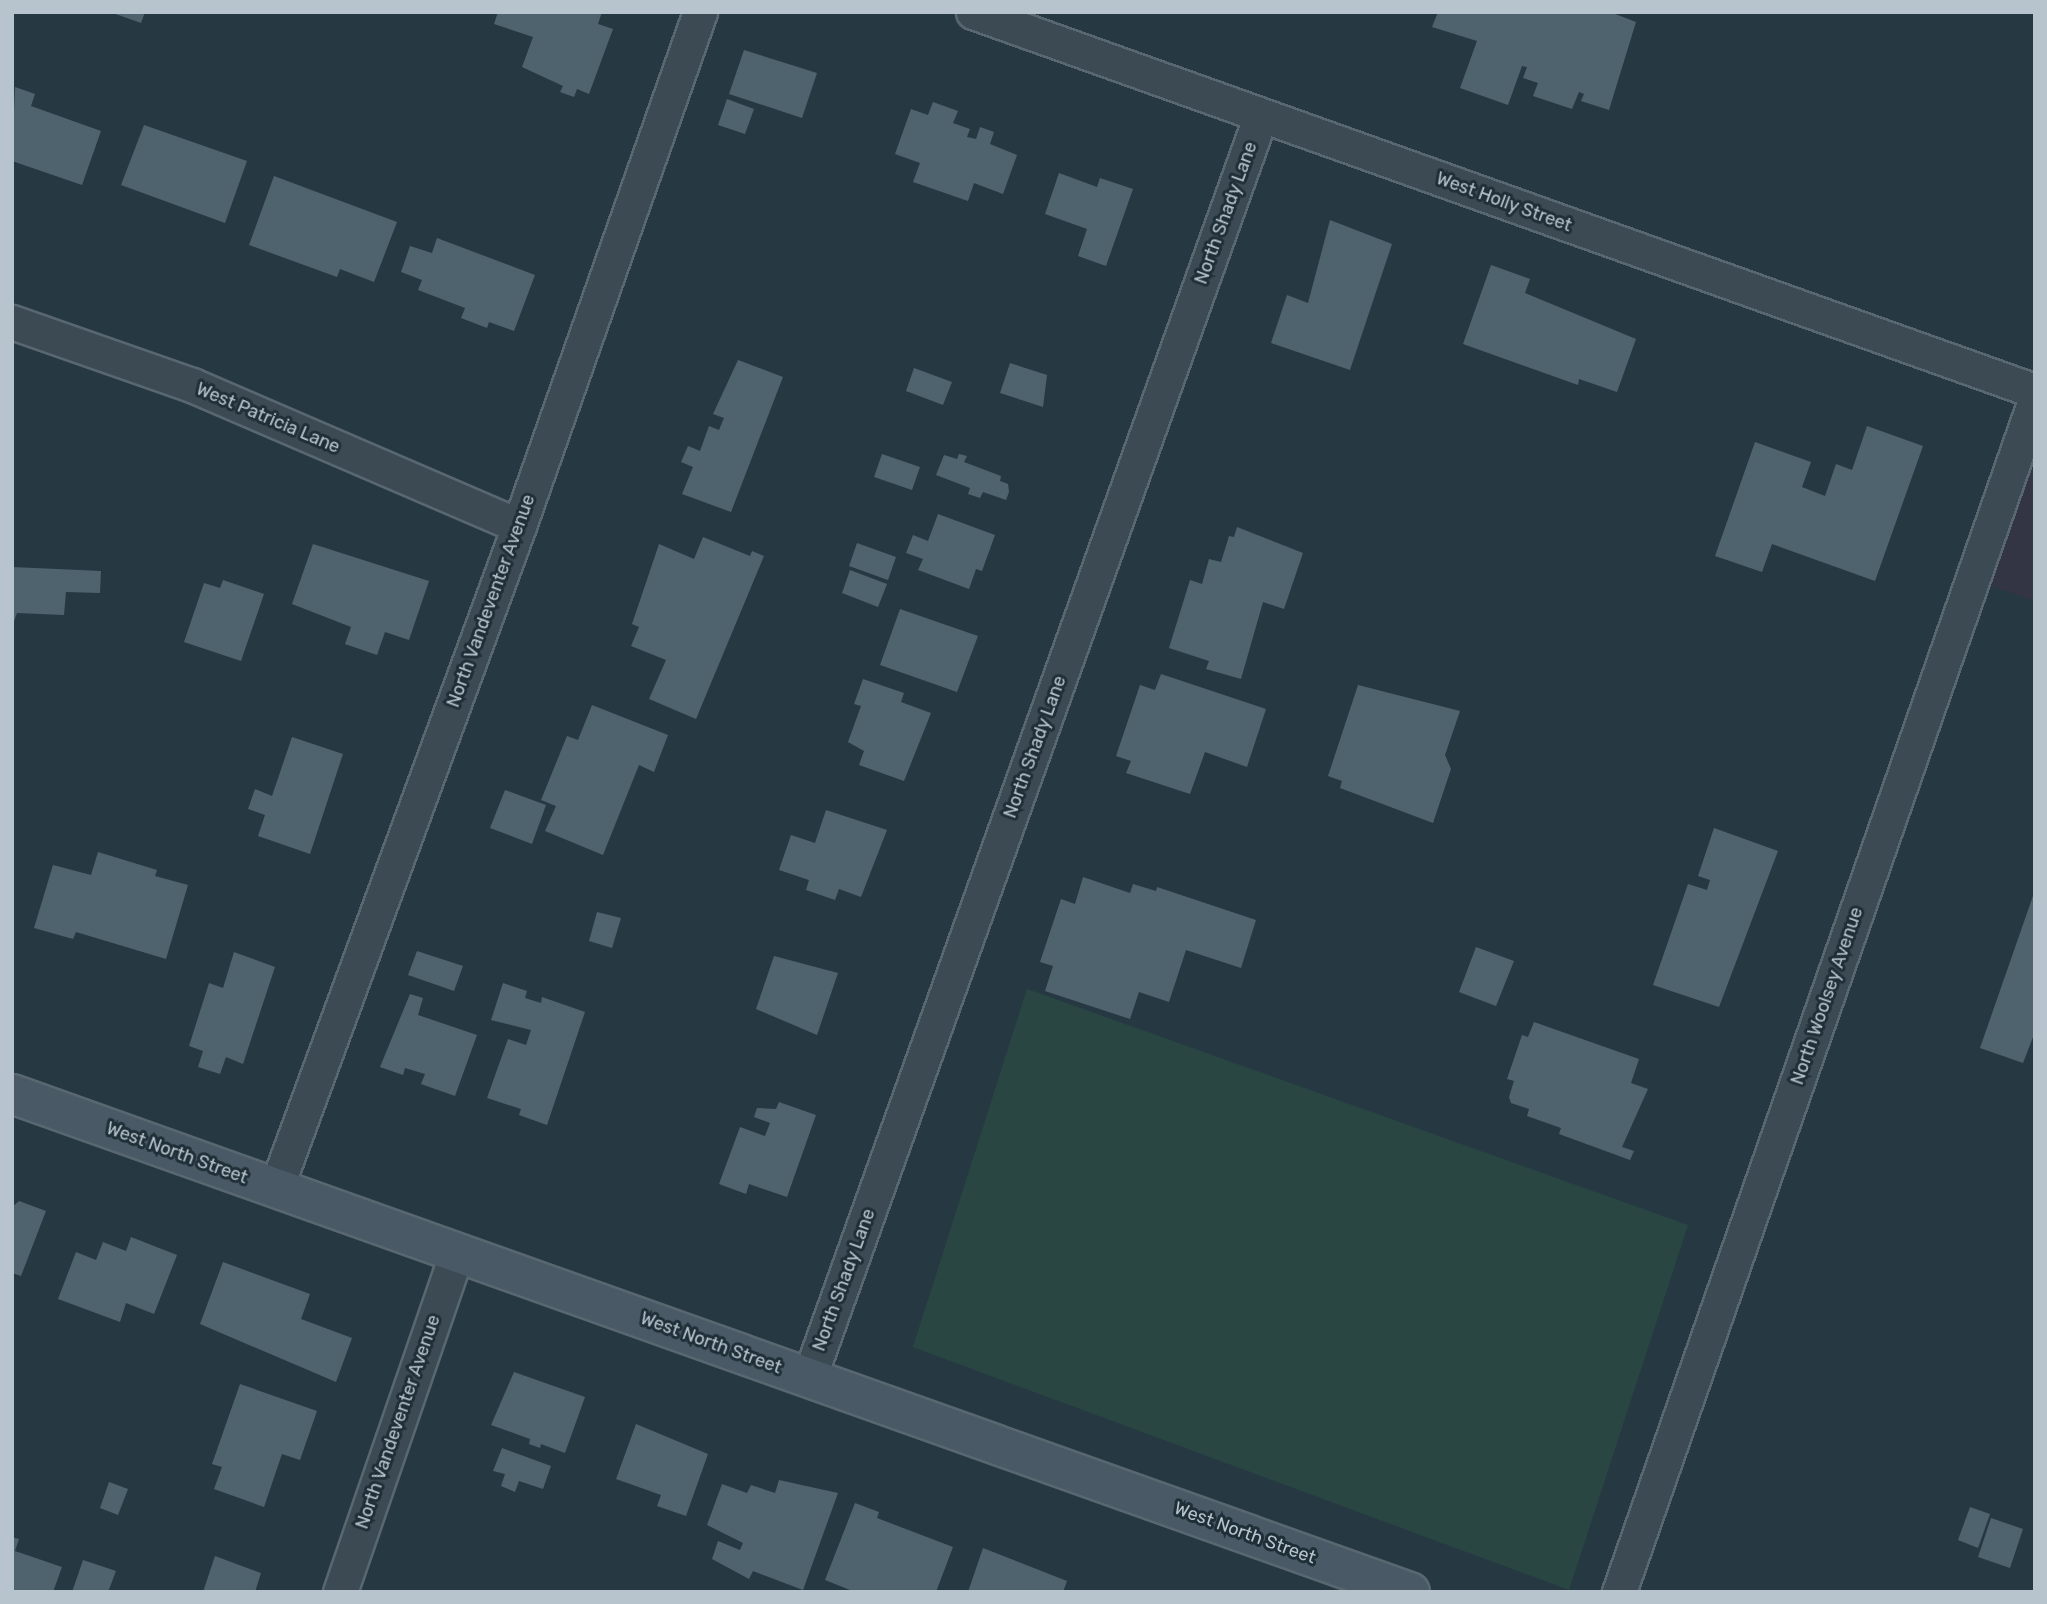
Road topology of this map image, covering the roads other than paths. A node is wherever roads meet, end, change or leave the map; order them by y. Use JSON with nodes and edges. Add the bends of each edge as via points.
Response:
{"nodes":[{"id":1,"x":700,"y":12,"type":"edge"},
{"id":2,"x":980,"y":13,"type":"edge"},
{"id":3,"x":1261,"y":115,"type":"junction"},
{"id":4,"x":12,"y":322,"type":"edge"},
{"id":5,"x":2035,"y":391,"type":"edge"},
{"id":6,"x":2035,"y":401,"type":"edge"},
{"id":7,"x":519,"y":526,"type":"junction"},
{"id":8,"x":12,"y":1094,"type":"edge"},
{"id":9,"x":276,"y":1188,"type":"junction"},
{"id":10,"x":457,"y":1252,"type":"junction"},
{"id":11,"x":809,"y":1378,"type":"junction"},
{"id":12,"x":340,"y":1592,"type":"edge"},
{"id":13,"x":1410,"y":1592,"type":"edge"},
{"id":14,"x":1619,"y":1592,"type":"edge"}],
"edges":[{"from":1,"to":7,"type":"street","name":"North Vandeventer Avenue"},
{"from":2,"to":3,"type":"street","name":"West Holly Street"},
{"from":3,"to":5,"type":"street","name":"West Holly Street"},
{"from":3,"to":11,"type":"street","name":"North Shady Lane"},
{"from":4,"to":7,"type":"street","name":"West Patricia Lane","via":[[192,385]]},
{"from":6,"to":14,"type":"street","name":"North Woolsey Avenue"},
{"from":7,"to":9,"type":"street","name":"North Vandeventer Avenue"},
{"from":8,"to":9,"type":"main road","name":"West North Street"},
{"from":9,"to":10,"type":"main road","name":"West North Street"},
{"from":10,"to":11,"type":"main road","name":"West North Street"},
{"from":10,"to":12,"type":"street","name":"North Vandeventer Avenue"},
{"from":11,"to":13,"type":"main road","name":"West North Street"}]}
